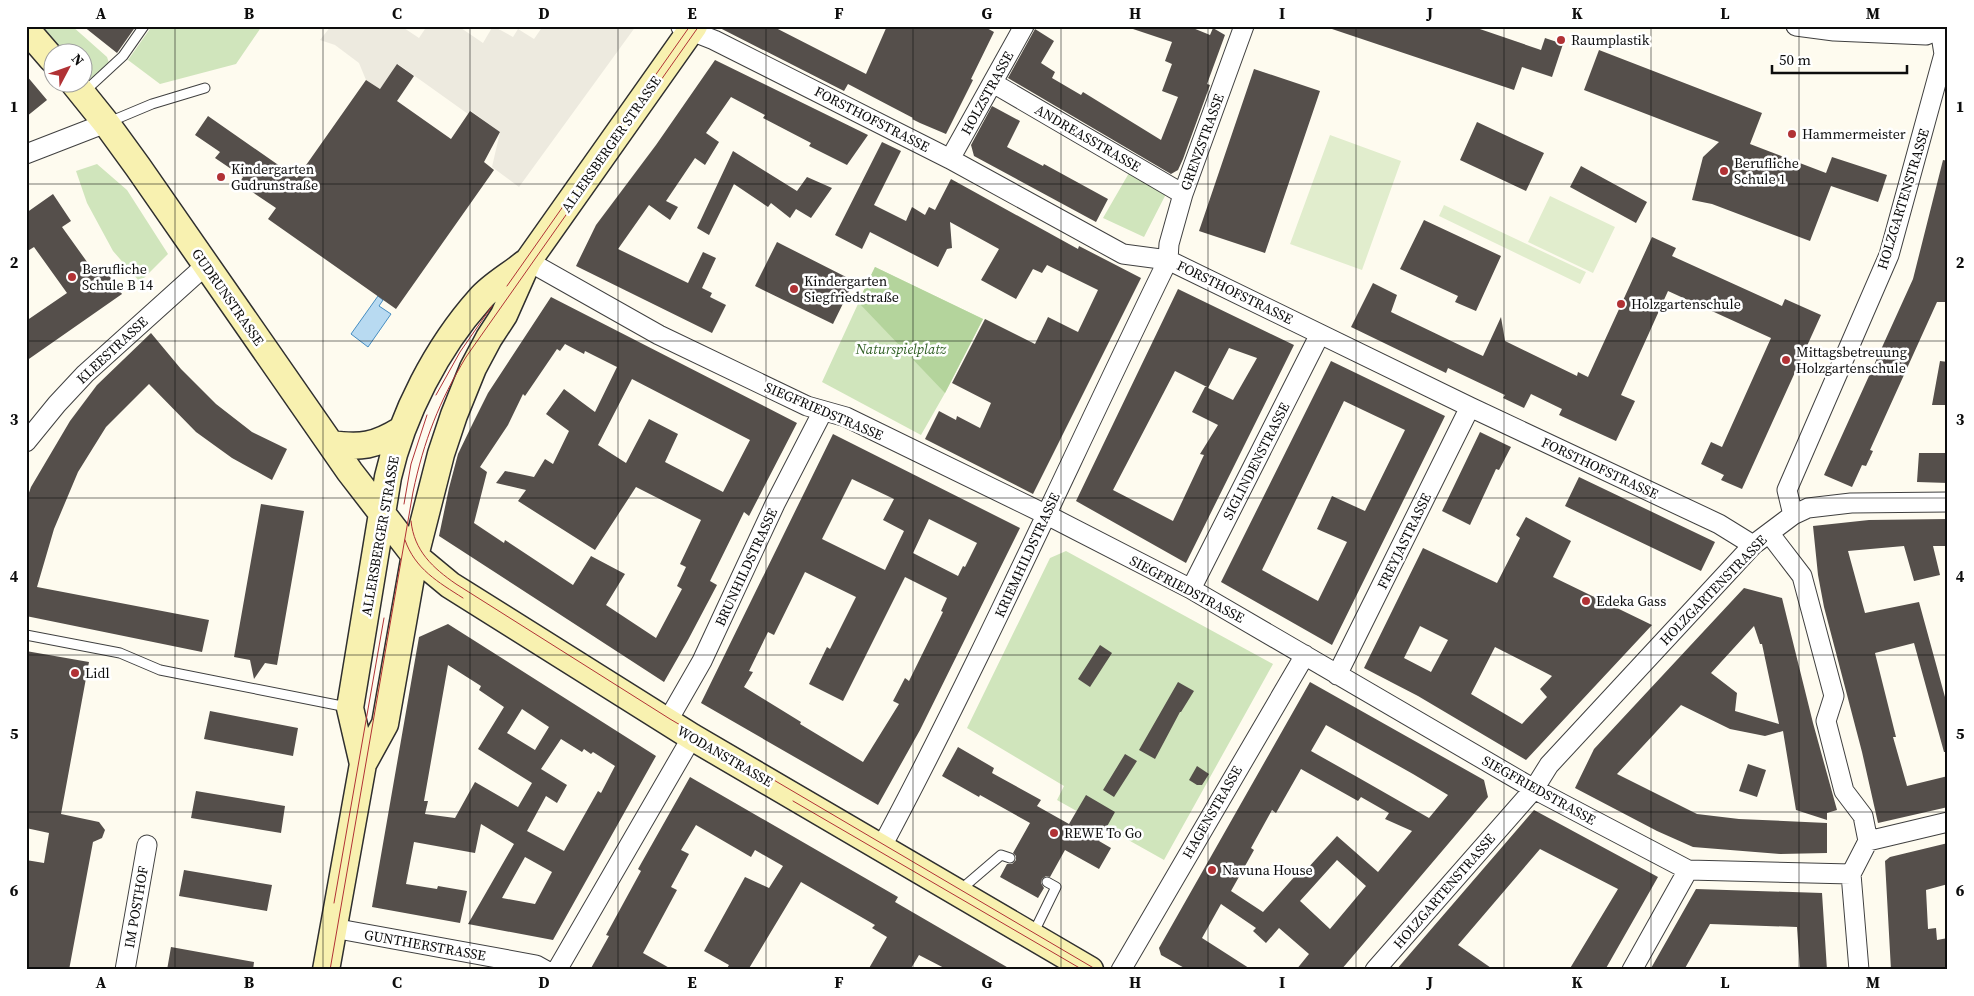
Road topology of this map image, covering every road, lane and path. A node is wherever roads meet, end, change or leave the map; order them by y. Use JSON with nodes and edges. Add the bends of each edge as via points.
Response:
{"nodes":[{"id":1,"x":144,"y":26,"type":"edge"},
{"id":2,"x":1024,"y":26,"type":"edge"},
{"id":3,"x":1244,"y":26,"type":"edge"},
{"id":4,"x":1796,"y":26,"type":"edge"},
{"id":5,"x":1941,"y":27,"type":"edge"},
{"id":6,"x":688,"y":28,"type":"edge"},
{"id":7,"x":26,"y":29,"type":"edge"},
{"id":8,"x":42,"y":47,"type":"edge"},
{"id":9,"x":92,"y":78,"type":"edge"},
{"id":10,"x":993,"y":83,"type":"junction"},
{"id":11,"x":205,"y":88,"type":"dead end"},
{"id":12,"x":80,"y":92,"type":"edge"},
{"id":13,"x":106,"y":123,"type":"junction"},
{"id":14,"x":26,"y":154,"type":"edge"},
{"id":15,"x":950,"y":159,"type":"junction"},
{"id":16,"x":1183,"y":194,"type":"junction"},
{"id":17,"x":1168,"y":260,"type":"junction"},
{"id":18,"x":528,"y":261,"type":"junction"},
{"id":19,"x":206,"y":265,"type":"junction"},
{"id":20,"x":1320,"y":334,"type":"junction"},
{"id":21,"x":1470,"y":407,"type":"junction"},
{"id":22,"x":823,"y":411,"type":"junction"},
{"id":23,"x":401,"y":430,"type":"junction"},
{"id":24,"x":26,"y":442,"type":"edge"},
{"id":25,"x":331,"y":444,"type":"junction"},
{"id":26,"x":1948,"y":502,"type":"edge"},
{"id":27,"x":382,"y":514,"type":"junction"},
{"id":28,"x":1793,"y":515,"type":"junction"},
{"id":29,"x":1046,"y":516,"type":"junction"},
{"id":30,"x":1769,"y":533,"type":"junction"},
{"id":31,"x":1753,"y":545,"type":"junction"},
{"id":32,"x":415,"y":556,"type":"junction"},
{"id":33,"x":1192,"y":589,"type":"junction"},
{"id":34,"x":26,"y":635,"type":"edge"},
{"id":35,"x":1305,"y":655,"type":"junction"},
{"id":36,"x":1337,"y":675,"type":"junction"},
{"id":37,"x":350,"y":708,"type":"junction"},
{"id":38,"x":667,"y":722,"type":"junction"},
{"id":39,"x":692,"y":737,"type":"junction"},
{"id":40,"x":363,"y":764,"type":"junction"},
{"id":41,"x":1534,"y":788,"type":"junction"},
{"id":42,"x":1948,"y":822,"type":"edge"},
{"id":43,"x":1868,"y":841,"type":"junction"},
{"id":44,"x":147,"y":845,"type":"dead end"},
{"id":45,"x":881,"y":848,"type":"junction"},
{"id":46,"x":1010,"y":858,"type":"dead end"},
{"id":47,"x":1688,"y":870,"type":"junction"},
{"id":48,"x":1851,"y":874,"type":"junction"},
{"id":49,"x":1047,"y":882,"type":"dead end"},
{"id":50,"x":958,"y":893,"type":"junction"},
{"id":51,"x":333,"y":928,"type":"junction"},
{"id":52,"x":1032,"y":936,"type":"junction"},
{"id":53,"x":125,"y":970,"type":"edge"},
{"id":54,"x":326,"y":970,"type":"edge"},
{"id":55,"x":545,"y":970,"type":"edge"},
{"id":56,"x":558,"y":970,"type":"edge"},
{"id":57,"x":1090,"y":970,"type":"edge"},
{"id":58,"x":1121,"y":970,"type":"edge"},
{"id":59,"x":1375,"y":970,"type":"edge"},
{"id":60,"x":1632,"y":970,"type":"edge"},
{"id":61,"x":1858,"y":970,"type":"edge"}],
"edges":[{"from":1,"to":9,"type":"lane","via":[[123,56]]},
{"from":2,"to":10,"type":"street","name":"HOLZSTRASSE"},
{"from":3,"to":16,"type":"street","name":"GRENZSTRASSE"},
{"from":4,"to":5,"type":"street","via":[[1926,35]]},
{"from":5,"to":28,"type":"street","name":"HOLZGARTENSTRASSE","via":[[1944,54],[1889,255],[1786,490]]},
{"from":6,"to":15,"type":"street","name":"FORSTHOFSTRASSE"},
{"from":6,"to":18,"type":"main road","name":"ALLERSBERGER STRASSE"},
{"from":7,"to":8,"type":"main road"},
{"from":10,"to":15,"type":"street","name":"HOLZSTRASSE"},
{"from":10,"to":16,"type":"street","name":"ANDREASSTRASSE"},
{"from":11,"to":13,"type":"lane","via":[[152,104]]},
{"from":12,"to":13,"type":"main road","name":"GUDRUNSTRASSE"},
{"from":13,"to":14,"type":"street"},
{"from":13,"to":19,"type":"main road","name":"GUDRUNSTRASSE"},
{"from":15,"to":17,"type":"street","name":"FORSTHOFSTRASSE","via":[[1123,254]]},
{"from":16,"to":17,"type":"street","name":"GRENZSTRASSE","via":[[1169,244]]},
{"from":17,"to":20,"type":"street","name":"FORSTHOFSTRASSE"},
{"from":17,"to":29,"type":"street","name":"KRIEMHILDSTRASSE"},
{"from":18,"to":22,"type":"street","name":"SIEGFRIEDSTRASSE","via":[[659,335]]},
{"from":18,"to":23,"type":"main road","name":"ALLERSBERGER STRASSE","via":[[481,298],[451,337],[432,367]]},
{"from":18,"to":32,"type":"main road","name":"ALLERSBERGER STRASSE","via":[[504,314],[473,368],[454,415]]},
{"from":19,"to":24,"type":"street","name":"KLEESTRASSE","via":[[85,374]]},
{"from":19,"to":25,"type":"main road","name":"GUDRUNSTRASSE"},
{"from":20,"to":21,"type":"street","name":"FORSTHOFSTRASSE"},
{"from":20,"to":33,"type":"street","name":"SIGLINDENSTRASSE"},
{"from":21,"to":31,"type":"street","name":"FORSTHOFSTRASSE","via":[[1719,524]]},
{"from":21,"to":36,"type":"street","name":"FREYJASTRASSE"},
{"from":22,"to":29,"type":"street","name":"SIEGFRIEDSTRASSE","via":[[846,418]]},
{"from":22,"to":38,"type":"street","name":"BRUNHILDSTRASSE","via":[[774,504],[702,661]]},
{"from":23,"to":25,"type":"main road","via":[[373,445]]},
{"from":23,"to":27,"type":"main road","name":"ALLERSBERGER STRASSE"},
{"from":25,"to":27,"type":"main road","name":"GUDRUNSTRASSE"},
{"from":26,"to":28,"type":"street","via":[[1851,503],[1808,508]]},
{"from":27,"to":32,"type":"main road","name":"WODANSTRASSE"},
{"from":27,"to":37,"type":"main road","name":"ALLERSBERGER STRASSE"},
{"from":28,"to":30,"type":"street","name":"HOLZGARTENSTRASSE"},
{"from":29,"to":33,"type":"street","name":"SIEGFRIEDSTRASSE"},
{"from":29,"to":45,"type":"street","name":"KRIEMHILDSTRASSE","via":[[956,705]]},
{"from":30,"to":31,"type":"street","name":"HOLZGARTENSTRASSE"},
{"from":30,"to":43,"type":"street","via":[[1802,576],[1834,696],[1826,720],[1844,791],[1863,816]]},
{"from":31,"to":41,"type":"street","name":"HOLZGARTENSTRASSE","via":[[1549,765]]},
{"from":32,"to":38,"type":"main road","name":"WODANSTRASSE","via":[[450,585]]},
{"from":32,"to":40,"type":"main road","name":"ALLERSBERGER STRASSE","via":[[385,724]]},
{"from":33,"to":35,"type":"street","name":"SIEGFRIEDSTRASSE"},
{"from":34,"to":37,"type":"lane","via":[[120,654],[160,670]]},
{"from":35,"to":36,"type":"street","name":"SIEGFRIEDSTRASSE"},
{"from":35,"to":58,"type":"street","name":"HAGENSTRASSE"},
{"from":36,"to":41,"type":"street","name":"SIEGFRIEDSTRASSE"},
{"from":37,"to":40,"type":"main road","name":"ALLERSBERGER STRASSE"},
{"from":38,"to":39,"type":"main road","name":"WODANSTRASSE"},
{"from":39,"to":45,"type":"main road","name":"WODANSTRASSE"},
{"from":39,"to":56,"type":"street"},
{"from":40,"to":51,"type":"main road","name":"ALLERSBERGER STRASSE"},
{"from":41,"to":47,"type":"street","name":"SIEGFRIEDSTRASSE"},
{"from":41,"to":59,"type":"street","name":"HOLZGARTENSTRASSE"},
{"from":42,"to":43,"type":"street"},
{"from":43,"to":48,"type":"street"},
{"from":44,"to":53,"type":"street","name":"IM POSTHOF"},
{"from":45,"to":50,"type":"main road","name":"WODANSTRASSE"},
{"from":46,"to":50,"type":"lane","via":[[1001,855]]},
{"from":47,"to":48,"type":"street","name":"SIEGFRIEDSTRASSE"},
{"from":47,"to":60,"type":"street"},
{"from":48,"to":61,"type":"street"},
{"from":49,"to":52,"type":"lane","via":[[1056,887]]},
{"from":50,"to":52,"type":"main road","name":"WODANSTRASSE"},
{"from":51,"to":54,"type":"main road","name":"ALLERSBERGER STRASSE"},
{"from":51,"to":55,"type":"street","name":"GUNTHERSTRASSE","via":[[536,965]]},
{"from":52,"to":57,"type":"main road","name":"WODANSTRASSE"}]}
